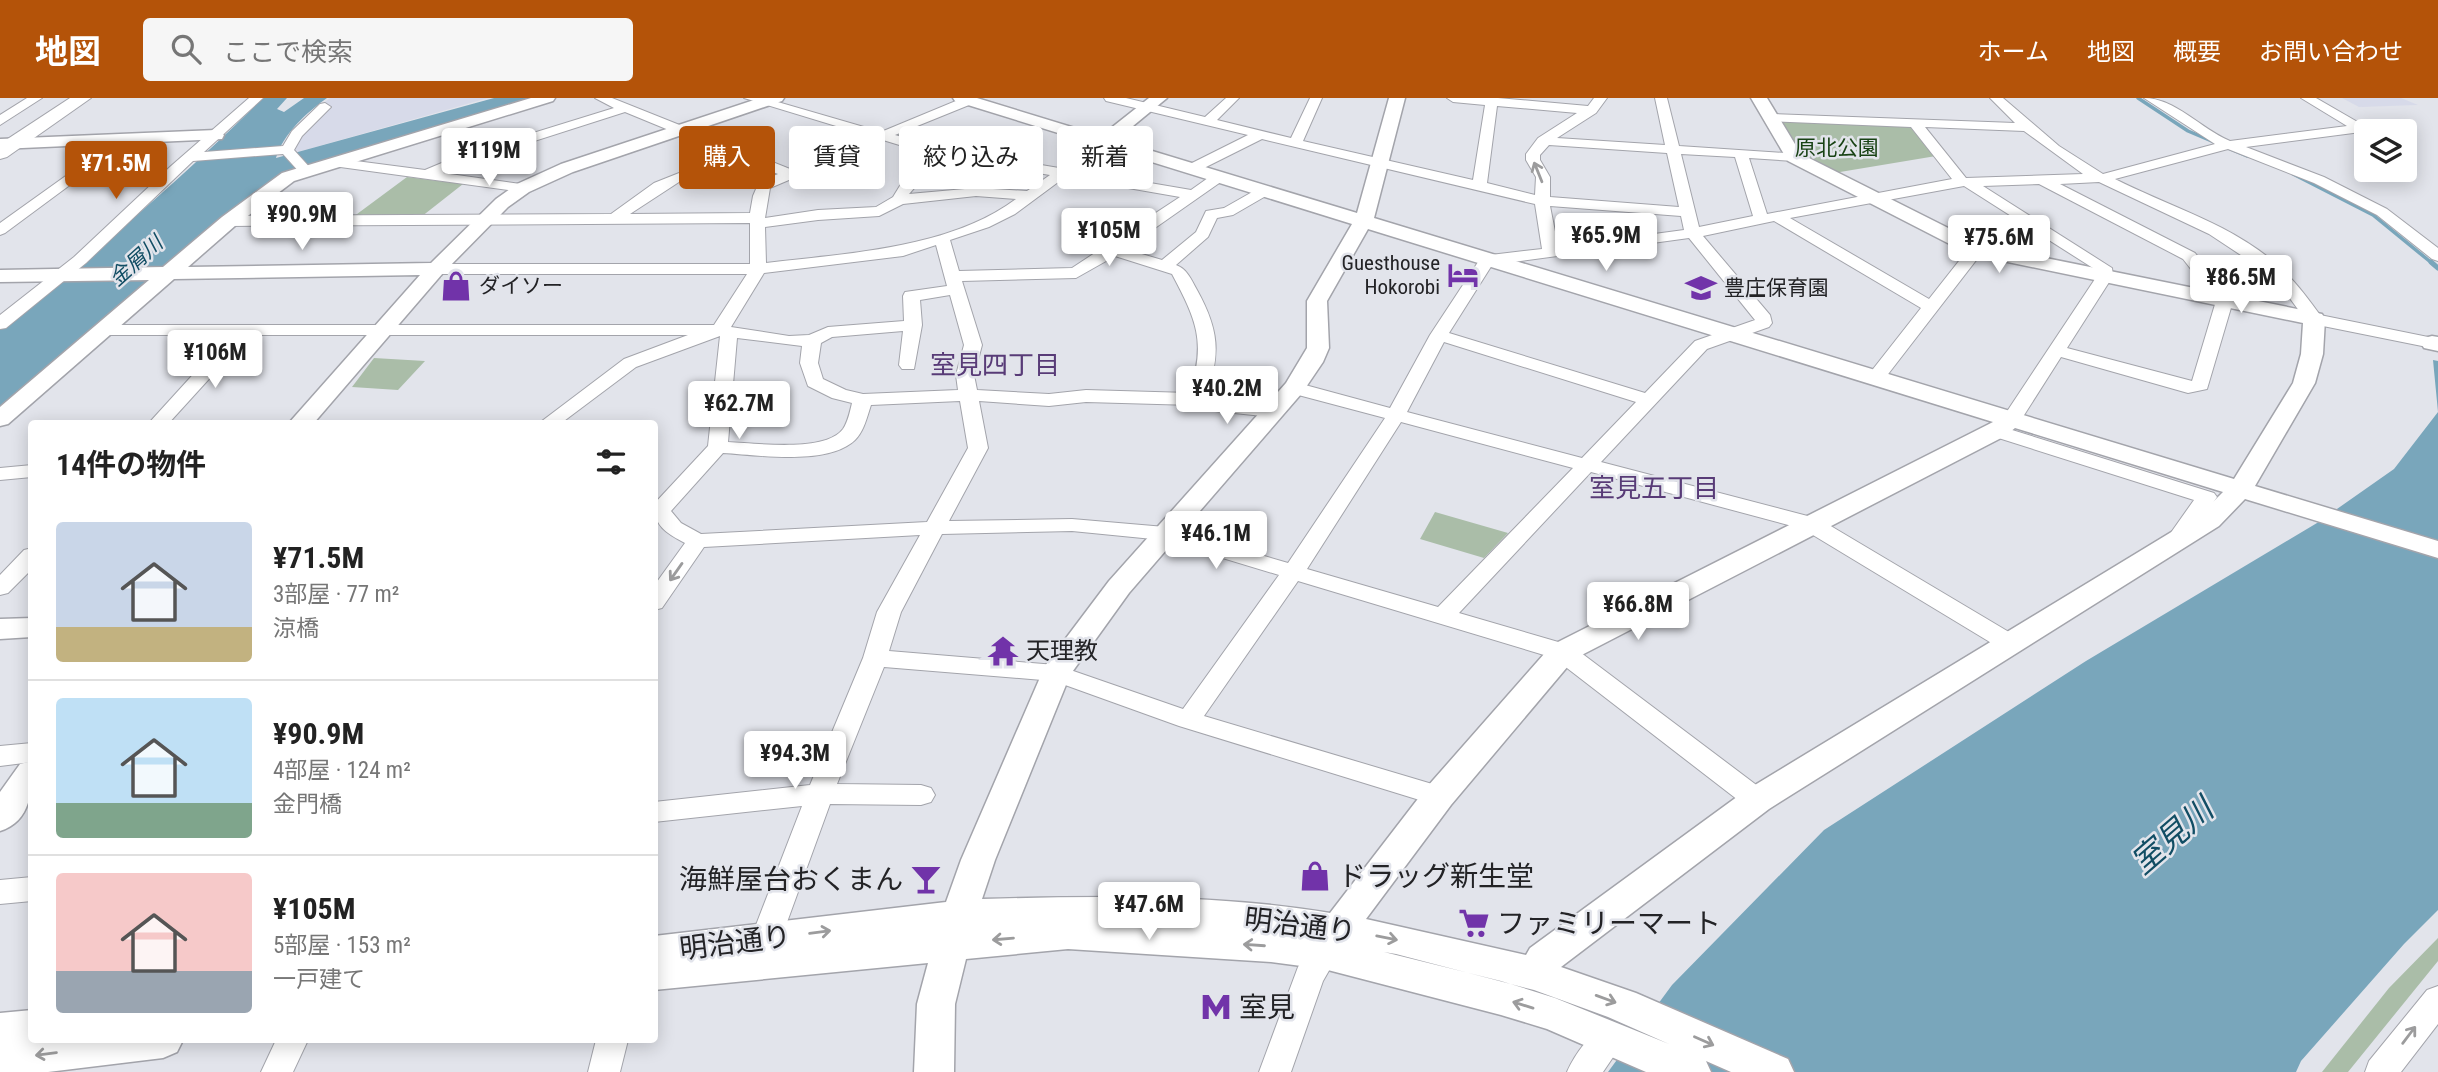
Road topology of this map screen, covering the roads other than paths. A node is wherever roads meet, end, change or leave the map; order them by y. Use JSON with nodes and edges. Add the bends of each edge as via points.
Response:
{"nodes":[{"id":1,"x":36,"y":98,"type":"edge"},
{"id":2,"x":82,"y":98,"type":"edge"},
{"id":3,"x":257,"y":98,"type":"edge"},
{"id":4,"x":547,"y":98,"type":"edge"},
{"id":5,"x":601,"y":98,"type":"edge"},
{"id":6,"x":1110,"y":98,"type":"edge"},
{"id":7,"x":1233,"y":98,"type":"edge"},
{"id":8,"x":1316,"y":98,"type":"edge"},
{"id":9,"x":1398,"y":98,"type":"edge"},
{"id":10,"x":1453,"y":98,"type":"edge"},
{"id":11,"x":1601,"y":98,"type":"edge"},
{"id":12,"x":1661,"y":98,"type":"edge"},
{"id":13,"x":1759,"y":98,"type":"edge"},
{"id":14,"x":1996,"y":98,"type":"edge"},
{"id":15,"x":2150,"y":98,"type":"edge"},
{"id":16,"x":2307,"y":98,"type":"edge"},
{"id":17,"x":763,"y":99,"type":"edge"},
{"id":18,"x":970,"y":99,"type":"edge"},
{"id":19,"x":1492,"y":100,"type":"edge"},
{"id":20,"x":1153,"y":103,"type":"edge"},
{"id":21,"x":325,"y":107,"type":"dead end"},
{"id":22,"x":626,"y":108,"type":"junction"},
{"id":23,"x":1591,"y":110,"type":"junction"},
{"id":24,"x":1771,"y":118,"type":"junction"},
{"id":25,"x":0,"y":121,"type":"edge"},
{"id":26,"x":1207,"y":122,"type":"junction"},
{"id":27,"x":1915,"y":123,"type":"junction"},
{"id":28,"x":692,"y":126,"type":"edge"},
{"id":29,"x":848,"y":126,"type":"edge"},
{"id":30,"x":1057,"y":126,"type":"edge"},
{"id":31,"x":1124,"y":126,"type":"edge"},
{"id":32,"x":2027,"y":127,"type":"junction"},
{"id":33,"x":679,"y":129,"type":"edge"},
{"id":34,"x":679,"y":131,"type":"edge"},
{"id":35,"x":885,"y":134,"type":"edge"},
{"id":36,"x":216,"y":135,"type":"junction"},
{"id":37,"x":1259,"y":135,"type":"junction"},
{"id":38,"x":122,"y":139,"type":"junction"},
{"id":39,"x":1543,"y":141,"type":"junction"},
{"id":40,"x":1295,"y":143,"type":"junction"},
{"id":41,"x":5,"y":147,"type":"edge"},
{"id":42,"x":2220,"y":147,"type":"junction"},
{"id":43,"x":1673,"y":150,"type":"junction"},
{"id":44,"x":288,"y":151,"type":"junction"},
{"id":45,"x":1741,"y":154,"type":"junction"},
{"id":46,"x":1153,"y":156,"type":"edge"},
{"id":47,"x":195,"y":157,"type":"junction"},
{"id":48,"x":1794,"y":157,"type":"junction"},
{"id":49,"x":333,"y":162,"type":"junction"},
{"id":50,"x":1382,"y":162,"type":"junction"},
{"id":51,"x":775,"y":168,"type":"edge"},
{"id":52,"x":1194,"y":168,"type":"junction"},
{"id":53,"x":306,"y":171,"type":"junction"},
{"id":54,"x":788,"y":173,"type":"joint"},
{"id":55,"x":426,"y":175,"type":"junction"},
{"id":56,"x":679,"y":175,"type":"edge"},
{"id":57,"x":1057,"y":175,"type":"edge"},
{"id":58,"x":1220,"y":176,"type":"junction"},
{"id":59,"x":2103,"y":178,"type":"junction"},
{"id":60,"x":2042,"y":180,"type":"junction"},
{"id":61,"x":1964,"y":182,"type":"junction"},
{"id":62,"x":1479,"y":186,"type":"junction"},
{"id":63,"x":1153,"y":187,"type":"edge"},
{"id":64,"x":523,"y":188,"type":"junction"},
{"id":65,"x":905,"y":189,"type":"edge"},
{"id":66,"x":1266,"y":190,"type":"junction"},
{"id":67,"x":1191,"y":194,"type":"junction"},
{"id":68,"x":1030,"y":196,"type":"junction"},
{"id":69,"x":1871,"y":197,"type":"junction"},
{"id":70,"x":899,"y":200,"type":"junction"},
{"id":71,"x":1543,"y":201,"type":"junction"},
{"id":72,"x":1688,"y":212,"type":"junction"},
{"id":73,"x":616,"y":218,"type":"junction"},
{"id":74,"x":1769,"y":218,"type":"junction"},
{"id":75,"x":485,"y":219,"type":"junction"},
{"id":76,"x":1364,"y":220,"type":"junction"},
{"id":77,"x":229,"y":221,"type":"junction"},
{"id":78,"x":756,"y":221,"type":"junction"},
{"id":79,"x":0,"y":230,"type":"edge"},
{"id":80,"x":1693,"y":233,"type":"junction"},
{"id":81,"x":942,"y":239,"type":"junction"},
{"id":82,"x":1114,"y":250,"type":"junction"},
{"id":83,"x":1976,"y":250,"type":"junction"},
{"id":84,"x":1550,"y":254,"type":"junction"},
{"id":85,"x":2437,"y":254,"type":"edge"},
{"id":86,"x":1491,"y":260,"type":"junction"},
{"id":87,"x":1165,"y":265,"type":"junction"},
{"id":88,"x":758,"y":269,"type":"junction"},
{"id":89,"x":436,"y":270,"type":"junction"},
{"id":90,"x":63,"y":274,"type":"junction"},
{"id":91,"x":170,"y":275,"type":"junction"},
{"id":92,"x":0,"y":276,"type":"edge"},
{"id":93,"x":2105,"y":276,"type":"junction"},
{"id":94,"x":956,"y":282,"type":"junction"},
{"id":95,"x":2225,"y":301,"type":"junction"},
{"id":96,"x":1930,"y":307,"type":"junction"},
{"id":97,"x":2314,"y":319,"type":"junction"},
{"id":98,"x":0,"y":324,"type":"edge"},
{"id":99,"x":913,"y":325,"type":"junction"},
{"id":100,"x":102,"y":330,"type":"junction"},
{"id":101,"x":244,"y":330,"type":"junction"},
{"id":102,"x":380,"y":330,"type":"junction"},
{"id":103,"x":723,"y":331,"type":"junction"},
{"id":104,"x":1732,"y":334,"type":"junction"},
{"id":105,"x":1439,"y":335,"type":"junction"},
{"id":106,"x":812,"y":340,"type":"junction"},
{"id":107,"x":2435,"y":344,"type":"edge"},
{"id":108,"x":2055,"y":350,"type":"junction"},
{"id":109,"x":908,"y":365,"type":"dead end"},
{"id":110,"x":1875,"y":378,"type":"junction"},
{"id":111,"x":1294,"y":388,"type":"junction"},
{"id":112,"x":967,"y":395,"type":"junction"},
{"id":113,"x":1196,"y":399,"type":"junction"},
{"id":114,"x":863,"y":400,"type":"junction"},
{"id":115,"x":1648,"y":400,"type":"junction"},
{"id":116,"x":1272,"y":411,"type":"junction"},
{"id":117,"x":1396,"y":415,"type":"junction"},
{"id":118,"x":0,"y":419,"type":"edge"},
{"id":119,"x":161,"y":420,"type":"edge"},
{"id":120,"x":302,"y":420,"type":"edge"},
{"id":121,"x":552,"y":420,"type":"edge"},
{"id":122,"x":2004,"y":425,"type":"junction"},
{"id":123,"x":718,"y":447,"type":"junction"},
{"id":124,"x":1588,"y":465,"type":"junction"},
{"id":125,"x":28,"y":471,"type":"edge"},
{"id":126,"x":0,"y":474,"type":"edge"},
{"id":127,"x":2251,"y":493,"type":"junction"},
{"id":128,"x":658,"y":509,"type":"edge"},
{"id":129,"x":658,"y":511,"type":"edge"},
{"id":130,"x":1811,"y":524,"type":"junction"},
{"id":131,"x":936,"y":528,"type":"junction"},
{"id":132,"x":1165,"y":534,"type":"junction"},
{"id":133,"x":697,"y":541,"type":"junction"},
{"id":134,"x":2175,"y":541,"type":"junction"},
{"id":135,"x":2438,"y":550,"type":"edge"},
{"id":136,"x":28,"y":559,"type":"edge"},
{"id":137,"x":1294,"y":570,"type":"junction"},
{"id":138,"x":0,"y":588,"type":"edge"},
{"id":139,"x":658,"y":597,"type":"edge"},
{"id":140,"x":1444,"y":615,"type":"junction"},
{"id":141,"x":28,"y":627,"type":"edge"},
{"id":142,"x":0,"y":629,"type":"edge"},
{"id":143,"x":2011,"y":644,"type":"junction"},
{"id":144,"x":1563,"y":652,"type":"junction"},
{"id":145,"x":875,"y":659,"type":"junction"},
{"id":146,"x":1056,"y":673,"type":"junction"},
{"id":147,"x":1188,"y":720,"type":"junction"},
{"id":148,"x":28,"y":752,"type":"edge"},
{"id":149,"x":0,"y":755,"type":"edge"},
{"id":150,"x":28,"y":778,"type":"edge"},
{"id":151,"x":820,"y":794,"type":"junction"},
{"id":152,"x":921,"y":795,"type":"dead end"},
{"id":153,"x":1439,"y":796,"type":"junction"},
{"id":154,"x":1757,"y":800,"type":"junction"},
{"id":155,"x":658,"y":812,"type":"edge"},
{"id":156,"x":0,"y":817,"type":"edge"},
{"id":157,"x":28,"y":889,"type":"edge"},
{"id":158,"x":0,"y":892,"type":"edge"},
{"id":159,"x":955,"y":929,"type":"junction"},
{"id":160,"x":770,"y":938,"type":"junction"},
{"id":161,"x":1331,"y":940,"type":"junction"},
{"id":162,"x":658,"y":952,"type":"edge"},
{"id":163,"x":658,"y":973,"type":"edge"},
{"id":164,"x":1536,"y":974,"type":"junction"},
{"id":165,"x":2438,"y":1000,"type":"edge"},
{"id":166,"x":28,"y":1027,"type":"edge"},
{"id":167,"x":0,"y":1030,"type":"edge"},
{"id":168,"x":1610,"y":1038,"type":"junction"},
{"id":169,"x":139,"y":1043,"type":"edge"},
{"id":170,"x":291,"y":1043,"type":"edge"},
{"id":171,"x":611,"y":1043,"type":"edge"},
{"id":172,"x":0,"y":1060,"type":"edge"},
{"id":173,"x":277,"y":1072,"type":"edge"},
{"id":174,"x":604,"y":1072,"type":"edge"},
{"id":175,"x":934,"y":1072,"type":"edge"},
{"id":176,"x":1275,"y":1072,"type":"edge"},
{"id":177,"x":1583,"y":1072,"type":"edge"},
{"id":178,"x":1691,"y":1072,"type":"edge"},
{"id":179,"x":1774,"y":1072,"type":"edge"},
{"id":180,"x":2381,"y":1072,"type":"edge"}],
"edges":[{"from":1,"to":25,"type":"street"},
{"from":2,"to":41,"type":"main road"},
{"from":3,"to":36,"type":"street"},
{"from":4,"to":49,"type":"street"},
{"from":5,"to":22,"type":"street"},
{"from":6,"to":20,"type":"street"},
{"from":7,"to":26,"type":"street"},
{"from":8,"to":40,"type":"street"},
{"from":9,"to":50,"type":"street"},
{"from":10,"to":19,"type":"street"},
{"from":11,"to":23,"type":"street"},
{"from":12,"to":43,"type":"street"},
{"from":13,"to":24,"type":"street"},
{"from":14,"to":32,"type":"street"},
{"from":15,"to":42,"type":"street"},
{"from":16,"to":42,"type":"street","via":[[2361,128]]},
{"from":17,"to":28,"type":"street"},
{"from":17,"to":29,"type":"street"},
{"from":18,"to":30,"type":"street"},
{"from":18,"to":35,"type":"street"},
{"from":19,"to":23,"type":"street"},
{"from":19,"to":62,"type":"street"},
{"from":20,"to":26,"type":"street"},
{"from":20,"to":31,"type":"street"},
{"from":21,"to":44,"type":"street","via":[[297,134]]},
{"from":22,"to":33,"type":"street"},
{"from":22,"to":55,"type":"street"},
{"from":23,"to":39,"type":"street"},
{"from":24,"to":27,"type":"street"},
{"from":24,"to":48,"type":"street"},
{"from":26,"to":37,"type":"street"},
{"from":27,"to":32,"type":"street"},
{"from":27,"to":61,"type":"street"},
{"from":32,"to":59,"type":"street","via":[[2044,144]]},
{"from":34,"to":64,"type":"street"},
{"from":36,"to":38,"type":"street"},
{"from":36,"to":47,"type":"street"},
{"from":37,"to":40,"type":"street"},
{"from":37,"to":52,"type":"street"},
{"from":38,"to":41,"type":"street"},
{"from":38,"to":79,"type":"street"},
{"from":39,"to":43,"type":"street"},
{"from":71,"to":39,"type":"street","one_way":true,"via":[[1543,177],[1533,160]]},
{"from":40,"to":50,"type":"street"},
{"from":42,"to":59,"type":"street"},
{"from":42,"to":85,"type":"street","via":[[2319,180],[2382,212]]},
{"from":43,"to":45,"type":"street"},
{"from":43,"to":72,"type":"street"},
{"from":44,"to":47,"type":"street"},
{"from":44,"to":53,"type":"street"},
{"from":45,"to":48,"type":"street"},
{"from":45,"to":74,"type":"street"},
{"from":46,"to":52,"type":"street"},
{"from":47,"to":90,"type":"street"},
{"from":48,"to":69,"type":"street"},
{"from":49,"to":53,"type":"street"},
{"from":49,"to":55,"type":"street"},
{"from":50,"to":62,"type":"street"},
{"from":50,"to":76,"type":"street"},
{"from":51,"to":54,"type":"street"},
{"from":52,"to":58,"type":"street"},
{"from":53,"to":77,"type":"street","via":[[288,177]]},
{"from":54,"to":78,"type":"street","via":[[764,185],[756,202]]},
{"from":55,"to":64,"type":"street"},
{"from":56,"to":73,"type":"street","via":[[638,197]]},
{"from":57,"to":68,"type":"street"},
{"from":58,"to":66,"type":"street"},
{"from":58,"to":67,"type":"street"},
{"from":59,"to":60,"type":"street"},
{"from":59,"to":97,"type":"street","via":[[2201,222],[2250,250],[2280,275]]},
{"from":60,"to":61,"type":"street"},
{"from":60,"to":95,"type":"street","via":[[2189,256]]},
{"from":61,"to":69,"type":"street"},
{"from":61,"to":93,"type":"street","via":[[2104,268]]},
{"from":62,"to":71,"type":"street"},
{"from":63,"to":67,"type":"street"},
{"from":64,"to":75,"type":"street"},
{"from":65,"to":70,"type":"street"},
{"from":66,"to":76,"type":"street"},
{"from":66,"to":87,"type":"street","via":[[1228,212],[1211,214],[1203,234]]},
{"from":67,"to":82,"type":"street"},
{"from":68,"to":70,"type":"street","via":[[976,192]]},
{"from":68,"to":81,"type":"street","via":[[1010,211]]},
{"from":69,"to":74,"type":"street"},
{"from":69,"to":83,"type":"street"},
{"from":70,"to":78,"type":"street","via":[[879,211]]},
{"from":71,"to":72,"type":"street"},
{"from":71,"to":84,"type":"street"},
{"from":72,"to":80,"type":"street"},
{"from":73,"to":75,"type":"street"},
{"from":73,"to":78,"type":"street"},
{"from":74,"to":80,"type":"street"},
{"from":74,"to":96,"type":"street"},
{"from":75,"to":77,"type":"street"},
{"from":75,"to":89,"type":"street"},
{"from":76,"to":86,"type":"street"},
{"from":76,"to":111,"type":"street","via":[[1317,301],[1318,348]]},
{"from":77,"to":91,"type":"street"},
{"from":78,"to":88,"type":"street"},
{"from":80,"to":84,"type":"street"},
{"from":80,"to":104,"type":"street","via":[[1764,319]]},
{"from":81,"to":88,"type":"street","via":[[903,251]]},
{"from":81,"to":94,"type":"street"},
{"from":82,"to":87,"type":"street"},
{"from":82,"to":94,"type":"street","via":[[1076,273]]},
{"from":83,"to":93,"type":"street"},
{"from":83,"to":96,"type":"street"},
{"from":84,"to":86,"type":"street"},
{"from":86,"to":104,"type":"street"},
{"from":86,"to":105,"type":"street"},
{"from":87,"to":113,"type":"street","via":[[1178,271],[1210,333],[1208,366]]},
{"from":88,"to":89,"type":"street"},
{"from":88,"to":103,"type":"street","via":[[729,311]]},
{"from":89,"to":91,"type":"street"},
{"from":89,"to":102,"type":"street"},
{"from":90,"to":91,"type":"street"},
{"from":90,"to":92,"type":"street"},
{"from":90,"to":98,"type":"street"},
{"from":91,"to":100,"type":"street"},
{"from":93,"to":95,"type":"street"},
{"from":93,"to":108,"type":"street"},
{"from":94,"to":99,"type":"street","via":[[911,296]]},
{"from":94,"to":112,"type":"street","via":[[974,345],[965,375]]},
{"from":95,"to":97,"type":"street"},
{"from":95,"to":108,"type":"street","via":[[2200,385],[2188,387]]},
{"from":96,"to":110,"type":"street"},
{"from":97,"to":107,"type":"street"},
{"from":97,"to":127,"type":"street","via":[[2304,383]]},
{"from":99,"to":106,"type":"street","via":[[828,332]]},
{"from":99,"to":109,"type":"street"},
{"from":100,"to":101,"type":"street"},
{"from":100,"to":118,"type":"street"},
{"from":101,"to":102,"type":"street"},
{"from":101,"to":119,"type":"street"},
{"from":102,"to":103,"type":"street"},
{"from":102,"to":120,"type":"street"},
{"from":103,"to":106,"type":"street"},
{"from":103,"to":121,"type":"street","via":[[630,362]]},
{"from":103,"to":123,"type":"street"},
{"from":104,"to":110,"type":"street"},
{"from":104,"to":115,"type":"street","via":[[1701,345]]},
{"from":105,"to":115,"type":"street"},
{"from":105,"to":117,"type":"street"},
{"from":106,"to":114,"type":"street","via":[[809,363],[815,382]]},
{"from":108,"to":122,"type":"street"},
{"from":110,"to":122,"type":"street"},
{"from":111,"to":116,"type":"street"},
{"from":111,"to":117,"type":"street"},
{"from":112,"to":113,"type":"street","via":[[1049,400],[1086,396]]},
{"from":112,"to":114,"type":"street"},
{"from":112,"to":131,"type":"street","via":[[978,449]]},
{"from":113,"to":116,"type":"street"},
{"from":114,"to":123,"type":"street","via":[[850,435],[835,445],[789,450]]},
{"from":115,"to":124,"type":"street"},
{"from":116,"to":132,"type":"street"},
{"from":117,"to":124,"type":"street"},
{"from":117,"to":137,"type":"street"},
{"from":122,"to":127,"type":"street"},
{"from":122,"to":130,"type":"street"},
{"from":122,"to":134,"type":"street","via":[[2207,497]]},
{"from":123,"to":128,"type":"street"},
{"from":124,"to":130,"type":"street"},
{"from":124,"to":140,"type":"street"},
{"from":125,"to":126,"type":"street"},
{"from":127,"to":134,"type":"street"},
{"from":127,"to":135,"type":"street"},
{"from":129,"to":133,"type":"street","via":[[673,528]]},
{"from":130,"to":143,"type":"street"},
{"from":130,"to":144,"type":"street"},
{"from":131,"to":132,"type":"street","via":[[1072,525]]},
{"from":131,"to":133,"type":"street"},
{"from":131,"to":145,"type":"street","via":[[889,612]]},
{"from":132,"to":137,"type":"street"},
{"from":132,"to":146,"type":"street"},
{"from":133,"to":139,"type":"street","one_way":true},
{"from":134,"to":143,"type":"street"},
{"from":136,"to":138,"type":"street"},
{"from":137,"to":140,"type":"street"},
{"from":137,"to":147,"type":"street"},
{"from":140,"to":144,"type":"street"},
{"from":141,"to":142,"type":"street"},
{"from":143,"to":154,"type":"street"},
{"from":144,"to":153,"type":"street"},
{"from":144,"to":154,"type":"street"},
{"from":145,"to":146,"type":"street"},
{"from":145,"to":151,"type":"street"},
{"from":146,"to":147,"type":"street"},
{"from":146,"to":159,"type":"street","via":[[978,860]]},
{"from":147,"to":153,"type":"street"},
{"from":148,"to":149,"type":"street"},
{"from":150,"to":156,"type":"street"},
{"from":151,"to":152,"type":"street"},
{"from":151,"to":155,"type":"street"},
{"from":151,"to":160,"type":"street"},
{"from":153,"to":161,"type":"street"},
{"from":154,"to":164,"type":"street","via":[[1543,959]]},
{"from":157,"to":158,"type":"street"},
{"from":160,"to":159,"type":"street","name":"明治通り","one_way":true},
{"from":159,"to":161,"type":"street","name":"明治通り","via":[[1271,946]]},
{"from":159,"to":163,"type":"street","name":"明治通り"},
{"from":159,"to":175,"type":"street","via":[[936,1004]]},
{"from":160,"to":162,"type":"street","name":"明治通り"},
{"from":161,"to":164,"type":"street","name":"明治通り","one_way":true,"via":[[1396,939]]},
{"from":168,"to":161,"type":"street","name":"明治通り","one_way":true},
{"from":161,"to":176,"type":"street","via":[[1309,976]]},
{"from":164,"to":179,"type":"street","name":"明治通り","one_way":true},
{"from":180,"to":165,"type":"street","one_way":true},
{"from":166,"to":167,"type":"street"},
{"from":168,"to":177,"type":"street"},
{"from":168,"to":178,"type":"street","name":"明治通り"},
{"from":169,"to":172,"type":"street","one_way":true},
{"from":170,"to":173,"type":"street"},
{"from":171,"to":174,"type":"street"}]}
